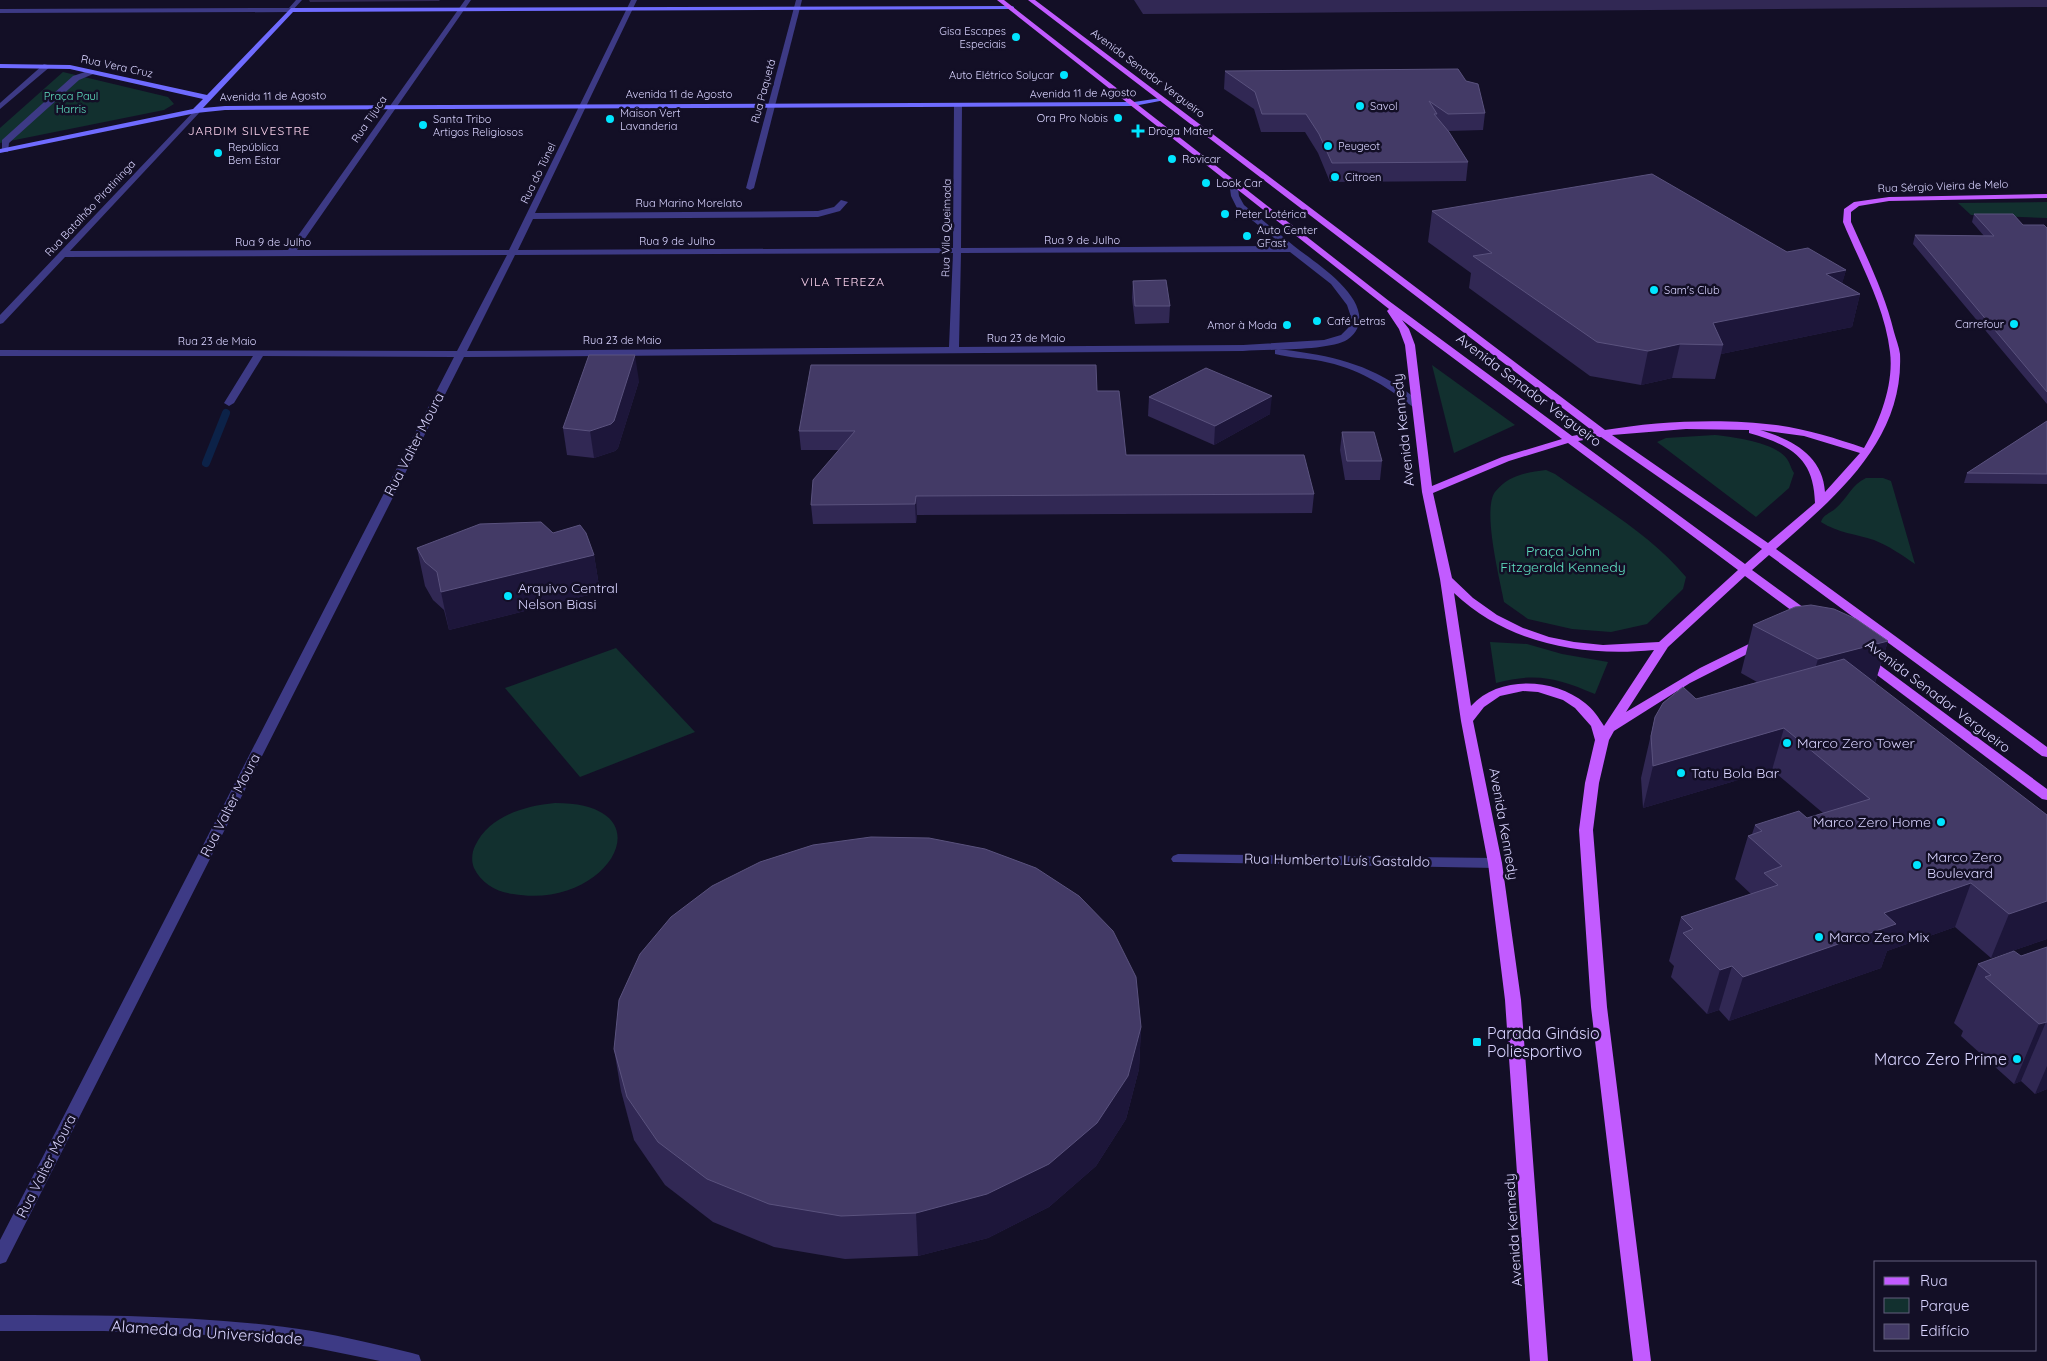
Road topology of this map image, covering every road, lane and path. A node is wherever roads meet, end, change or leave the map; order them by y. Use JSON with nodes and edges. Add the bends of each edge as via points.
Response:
{"nodes":[{"id":1,"x":135,"y":0,"type":"edge"},
{"id":2,"x":299,"y":0,"type":"edge"},
{"id":3,"x":468,"y":0,"type":"edge"},
{"id":4,"x":634,"y":0,"type":"edge"},
{"id":5,"x":799,"y":0,"type":"edge"},
{"id":6,"x":1000,"y":0,"type":"edge"},
{"id":7,"x":1031,"y":0,"type":"edge"},
{"id":8,"x":1012,"y":8,"type":"junction"},
{"id":9,"x":629,"y":9,"type":"junction"},
{"id":10,"x":797,"y":9,"type":"junction"},
{"id":11,"x":291,"y":10,"type":"junction"},
{"id":12,"x":462,"y":10,"type":"junction"},
{"id":13,"x":0,"y":11,"type":"edge"},
{"id":14,"x":122,"y":11,"type":"junction"},
{"id":15,"x":0,"y":66,"type":"edge"},
{"id":16,"x":47,"y":66,"type":"junction"},
{"id":17,"x":94,"y":72,"type":"junction"},
{"id":18,"x":209,"y":98,"type":"junction"},
{"id":19,"x":1161,"y":100,"type":"junction"},
{"id":20,"x":1134,"y":104,"type":"junction"},
{"id":21,"x":583,"y":105,"type":"junction"},
{"id":22,"x":770,"y":105,"type":"junction"},
{"id":23,"x":958,"y":105,"type":"junction"},
{"id":24,"x":392,"y":106,"type":"junction"},
{"id":25,"x":0,"y":107,"type":"edge"},
{"id":26,"x":196,"y":111,"type":"junction"},
{"id":27,"x":2,"y":150,"type":"edge"},
{"id":28,"x":1232,"y":181,"type":"junction"},
{"id":29,"x":750,"y":188,"type":"dead end"},
{"id":30,"x":2047,"y":196,"type":"edge"},
{"id":31,"x":844,"y":202,"type":"dead end"},
{"id":32,"x":530,"y":216,"type":"junction"},
{"id":33,"x":1292,"y":249,"type":"junction"},
{"id":34,"x":957,"y":252,"type":"junction"},
{"id":35,"x":291,"y":253,"type":"junction"},
{"id":36,"x":512,"y":253,"type":"junction"},
{"id":37,"x":63,"y":254,"type":"junction"},
{"id":38,"x":1386,"y":303,"type":"junction"},
{"id":39,"x":0,"y":321,"type":"edge"},
{"id":40,"x":1243,"y":348,"type":"junction"},
{"id":41,"x":954,"y":350,"type":"junction"},
{"id":42,"x":0,"y":353,"type":"edge"},
{"id":43,"x":260,"y":353,"type":"junction"},
{"id":44,"x":460,"y":354,"type":"junction"},
{"id":45,"x":229,"y":403,"type":"dead end"},
{"id":46,"x":1417,"y":405,"type":"junction"},
{"id":47,"x":1720,"y":425,"type":"junction"},
{"id":48,"x":1604,"y":434,"type":"junction"},
{"id":49,"x":1570,"y":439,"type":"junction"},
{"id":50,"x":1867,"y":452,"type":"junction"},
{"id":51,"x":1427,"y":492,"type":"junction"},
{"id":52,"x":1820,"y":504,"type":"junction"},
{"id":53,"x":1769,"y":549,"type":"junction"},
{"id":54,"x":1745,"y":569,"type":"junction"},
{"id":55,"x":1446,"y":579,"type":"junction"},
{"id":56,"x":1815,"y":622,"type":"edge"},
{"id":57,"x":1776,"y":637,"type":"edge"},
{"id":58,"x":1663,"y":645,"type":"junction"},
{"id":59,"x":1853,"y":652,"type":"edge"},
{"id":60,"x":1467,"y":721,"type":"junction"},
{"id":61,"x":1605,"y":736,"type":"junction"},
{"id":62,"x":2047,"y":753,"type":"edge"},
{"id":63,"x":2047,"y":796,"type":"edge"},
{"id":64,"x":1178,"y":859,"type":"dead end"},
{"id":65,"x":1495,"y":863,"type":"junction"},
{"id":66,"x":0,"y":1257,"type":"edge"},
{"id":67,"x":0,"y":1323,"type":"edge"},
{"id":68,"x":412,"y":1361,"type":"edge"},
{"id":69,"x":1539,"y":1361,"type":"edge"},
{"id":70,"x":1642,"y":1361,"type":"edge"}],
"edges":[{"from":1,"to":14,"type":"street"},
{"from":2,"to":11,"type":"street"},
{"from":3,"to":12,"type":"street","name":"Rua Tijuca"},
{"from":4,"to":9,"type":"street","name":"Rua do Túnel"},
{"from":5,"to":10,"type":"street","name":"Rua Paquetá"},
{"from":6,"to":8,"type":"main road","name":"Avenida Senador Vergueiro"},
{"from":7,"to":19,"type":"main road","name":"Avenida Senador Vergueiro"},
{"from":8,"to":10,"type":"street"},
{"from":8,"to":20,"type":"main road","name":"Avenida Senador Vergueiro"},
{"from":9,"to":10,"type":"street"},
{"from":9,"to":12,"type":"street"},
{"from":9,"to":21,"type":"street","name":"Rua do Túnel"},
{"from":10,"to":22,"type":"street","name":"Rua Paquetá"},
{"from":11,"to":12,"type":"street"},
{"from":11,"to":14,"type":"street"},
{"from":11,"to":18,"type":"street"},
{"from":12,"to":24,"type":"street","name":"Rua Tijuca"},
{"from":13,"to":14,"type":"street"},
{"from":15,"to":16,"type":"street","name":"Rua Vera Cruz"},
{"from":16,"to":17,"type":"street","name":"Rua Vera Cruz"},
{"from":16,"to":25,"type":"street"},
{"from":17,"to":18,"type":"street","name":"Rua Vera Cruz"},
{"from":17,"to":27,"type":"street","via":[[70,84],[5,142]]},
{"from":18,"to":26,"type":"street"},
{"from":19,"to":20,"type":"street","name":"Avenida 11 de Agosto"},
{"from":19,"to":48,"type":"main road","name":"Avenida Senador Vergueiro"},
{"from":20,"to":23,"type":"street","name":"Avenida 11 de Agosto"},
{"from":20,"to":28,"type":"main road","name":"Avenida Senador Vergueiro"},
{"from":21,"to":22,"type":"street","name":"Avenida 11 de Agosto"},
{"from":21,"to":24,"type":"street","name":"Avenida 11 de Agosto"},
{"from":21,"to":32,"type":"street","name":"Rua do Túnel"},
{"from":22,"to":23,"type":"street","name":"Avenida 11 de Agosto"},
{"from":22,"to":29,"type":"street","name":"Rua Paquetá"},
{"from":23,"to":34,"type":"street","name":"Rua Vila Queimada"},
{"from":24,"to":26,"type":"street","name":"Avenida 11 de Agosto"},
{"from":24,"to":35,"type":"street","name":"Rua Tijuca"},
{"from":26,"to":27,"type":"street","name":"Avenida 11 de Agosto"},
{"from":26,"to":37,"type":"street","name":"Rua Batalhão Piratininga"},
{"from":28,"to":33,"type":"street","via":[[1240,206]]},
{"from":28,"to":38,"type":"main road","name":"Avenida Senador Vergueiro"},
{"from":30,"to":50,"type":"main road","name":"Rua Sérgio Vieira de Melo","via":[[1889,199],[1856,204],[1847,211],[1847,222],[1884,309],[1895,353],[1887,412]]},
{"from":31,"to":32,"type":"street","name":"Rua Marino Morelato","via":[[837,209],[818,214]]},
{"from":32,"to":36,"type":"street","name":"Rua do Túnel"},
{"from":33,"to":34,"type":"street","name":"Rua 9 de Julho"},
{"from":33,"to":40,"type":"street","name":"Rua 23 de Maio","via":[[1330,279],[1349,299],[1355,323],[1347,336],[1337,341]]},
{"from":34,"to":36,"type":"street","name":"Rua 9 de Julho"},
{"from":34,"to":41,"type":"street","name":"Rua Vila Queimada"},
{"from":35,"to":36,"type":"street","name":"Rua 9 de Julho"},
{"from":35,"to":37,"type":"street","name":"Rua 9 de Julho"},
{"from":36,"to":44,"type":"street","name":"Rua do Túnel"},
{"from":37,"to":39,"type":"street","name":"Rua Batalhão Piratininga"},
{"from":38,"to":46,"type":"main road","name":"Avenida Kennedy","via":[[1400,321],[1410,346]]},
{"from":38,"to":49,"type":"main road","name":"Avenida Senador Vergueiro"},
{"from":40,"to":41,"type":"street","name":"Rua 23 de Maio"},
{"from":40,"to":46,"type":"street","name":"Rua 23 de Maio","via":[[1312,356],[1355,366],[1383,379]]},
{"from":41,"to":44,"type":"street","name":"Rua 23 de Maio"},
{"from":42,"to":43,"type":"street","name":"Rua 23 de Maio"},
{"from":43,"to":44,"type":"street","name":"Rua 23 de Maio"},
{"from":43,"to":45,"type":"street"},
{"from":44,"to":66,"type":"street","name":"Rua Valter Moura"},
{"from":46,"to":51,"type":"main road","name":"Avenida Kennedy"},
{"from":47,"to":48,"type":"main road","via":[[1647,428]]},
{"from":47,"to":50,"type":"main road","via":[[1786,429]]},
{"from":47,"to":52,"type":"main road","via":[[1763,434],[1798,450],[1819,479]]},
{"from":48,"to":49,"type":"main road"},
{"from":48,"to":53,"type":"main road","name":"Avenida Senador Vergueiro"},
{"from":49,"to":51,"type":"main road","via":[[1498,461]]},
{"from":49,"to":54,"type":"main road","name":"Avenida Senador Vergueiro"},
{"from":50,"to":52,"type":"main road","name":"Rua Sérgio Vieira de Melo"},
{"from":51,"to":55,"type":"main road","name":"Avenida Kennedy"},
{"from":52,"to":53,"type":"main road","name":"Rua Sérgio Vieira de Melo"},
{"from":53,"to":54,"type":"main road","name":"Rua Sérgio Vieira de Melo"},
{"from":53,"to":62,"type":"main road","name":"Avenida Senador Vergueiro"},
{"from":54,"to":56,"type":"main road","name":"Avenida Senador Vergueiro"},
{"from":54,"to":58,"type":"main road"},
{"from":55,"to":58,"type":"main road","via":[[1486,613],[1538,638],[1601,649]]},
{"from":55,"to":60,"type":"main road","name":"Avenida Kennedy"},
{"from":57,"to":61,"type":"main road","via":[[1703,670],[1644,705]]},
{"from":58,"to":61,"type":"main road"},
{"from":59,"to":63,"type":"main road","name":"Avenida Senador Vergueiro"},
{"from":60,"to":61,"type":"main road","via":[[1477,705],[1494,695],[1510,689],[1536,689],[1558,694],[1584,708]]},
{"from":60,"to":65,"type":"main road","name":"Avenida Kennedy"},
{"from":61,"to":70,"type":"main road","via":[[1592,783],[1586,830],[1588,878],[1599,1007]]},
{"from":64,"to":65,"type":"street","name":"Rua Humberto Luís Gastaldo"},
{"from":65,"to":69,"type":"main road","name":"Avenida Kennedy","via":[[1513,1000]]},
{"from":67,"to":68,"type":"street","name":"Alameda da Universidade","via":[[128,1324],[256,1332],[349,1345]]}]}
